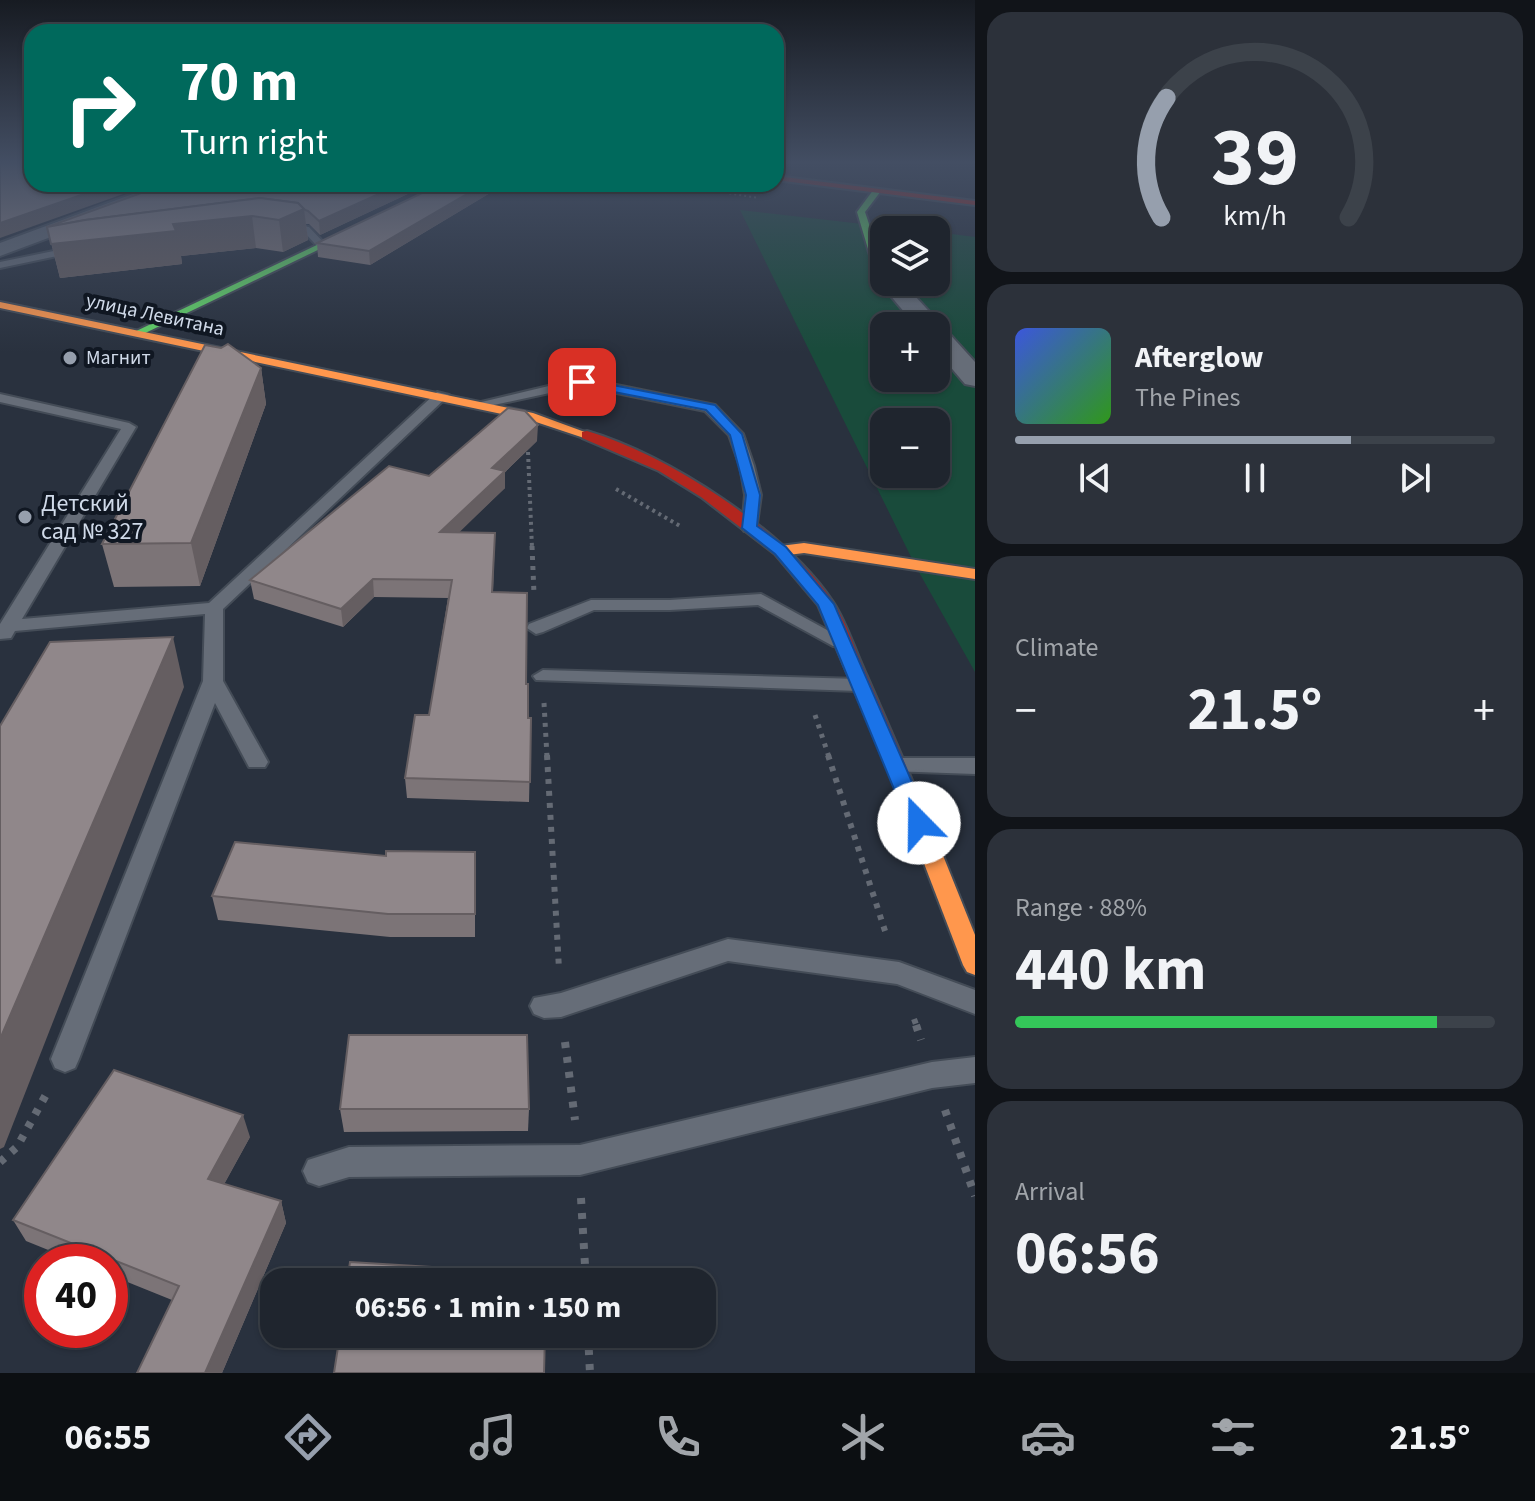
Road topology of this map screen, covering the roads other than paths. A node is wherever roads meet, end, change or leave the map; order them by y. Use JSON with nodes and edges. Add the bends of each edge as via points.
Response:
{"nodes":[{"id":1,"x":66,"y":225,"type":"edge"},
{"id":2,"x":279,"y":225,"type":"edge"},
{"id":3,"x":363,"y":225,"type":"edge"},
{"id":4,"x":321,"y":245,"type":"junction"},
{"id":5,"x":92,"y":246,"type":"edge"},
{"id":6,"x":0,"y":250,"type":"edge"},
{"id":7,"x":0,"y":265,"type":"edge"},
{"id":8,"x":903,"y":296,"type":"edge"},
{"id":9,"x":0,"y":305,"type":"edge"},
{"id":10,"x":917,"y":312,"type":"edge"},
{"id":11,"x":135,"y":334,"type":"junction"},
{"id":12,"x":950,"y":350,"type":"edge"},
{"id":13,"x":975,"y":378,"type":"edge"},
{"id":14,"x":442,"y":395,"type":"junction"},
{"id":15,"x":0,"y":398,"type":"edge"},
{"id":16,"x":480,"y":404,"type":"junction"},
{"id":17,"x":750,"y":528,"type":"junction"},
{"id":18,"x":780,"y":551,"type":"junction"},
{"id":19,"x":975,"y":574,"type":"edge"},
{"id":20,"x":214,"y":608,"type":"junction"},
{"id":21,"x":536,"y":628,"type":"road end"},
{"id":22,"x":3,"y":633,"type":"edge"},
{"id":23,"x":842,"y":643,"type":"junction"},
{"id":24,"x":543,"y":676,"type":"road end"},
{"id":25,"x":213,"y":681,"type":"junction"},
{"id":26,"x":859,"y":685,"type":"junction"},
{"id":27,"x":257,"y":762,"type":"dead end"},
{"id":28,"x":897,"y":766,"type":"junction"},
{"id":29,"x":975,"y":766,"type":"edge"},
{"id":30,"x":975,"y":965,"type":"edge"},
{"id":31,"x":975,"y":1002,"type":"edge"},
{"id":32,"x":552,"y":1006,"type":"road end"},
{"id":33,"x":65,"y":1059,"type":"road end"},
{"id":34,"x":975,"y":1070,"type":"edge"},
{"id":35,"x":319,"y":1171,"type":"dead end"}],
"edges":[{"from":1,"to":6,"type":"street"},
{"from":2,"to":4,"type":"lane","via":[[306,229]]},
{"from":3,"to":4,"type":"street"},
{"from":4,"to":11,"type":"street"},
{"from":5,"to":7,"type":"lane"},
{"from":8,"to":10,"type":"street"},
{"from":9,"to":11,"type":"street","name":"улица Левитана"},
{"from":11,"to":14,"type":"street","name":"улица Левитана"},
{"from":12,"to":13,"type":"street"},
{"from":14,"to":16,"type":"street","name":"улица Левитана"},
{"from":14,"to":20,"type":"lane"},
{"from":15,"to":22,"type":"lane","via":[[129,427]]},
{"from":16,"to":17,"type":"street","name":"улица Левитана","via":[[618,446],[706,494]]},
{"from":16,"to":17,"type":"lane","via":[[582,382],[710,408],[736,434],[747,466],[753,495]]},
{"from":17,"to":18,"type":"street","name":"улица Левитана"},
{"from":18,"to":19,"type":"street","via":[[804,548]]},
{"from":18,"to":23,"type":"street","name":"улица Левитана","via":[[826,604]]},
{"from":20,"to":22,"type":"lane"},
{"from":20,"to":25,"type":"lane"},
{"from":21,"to":23,"type":"lane","via":[[591,605],[761,599]]},
{"from":23,"to":26,"type":"street","name":"улица Левитана"},
{"from":24,"to":26,"type":"lane"},
{"from":25,"to":27,"type":"lane"},
{"from":25,"to":33,"type":"lane"},
{"from":26,"to":28,"type":"street","name":"улица Левитана"},
{"from":28,"to":29,"type":"lane"},
{"from":28,"to":30,"type":"street","name":"улица Левитана"},
{"from":31,"to":32,"type":"lane","via":[[899,973],[728,950]]},
{"from":34,"to":35,"type":"lane","via":[[932,1075],[580,1160],[349,1162]]}]}
